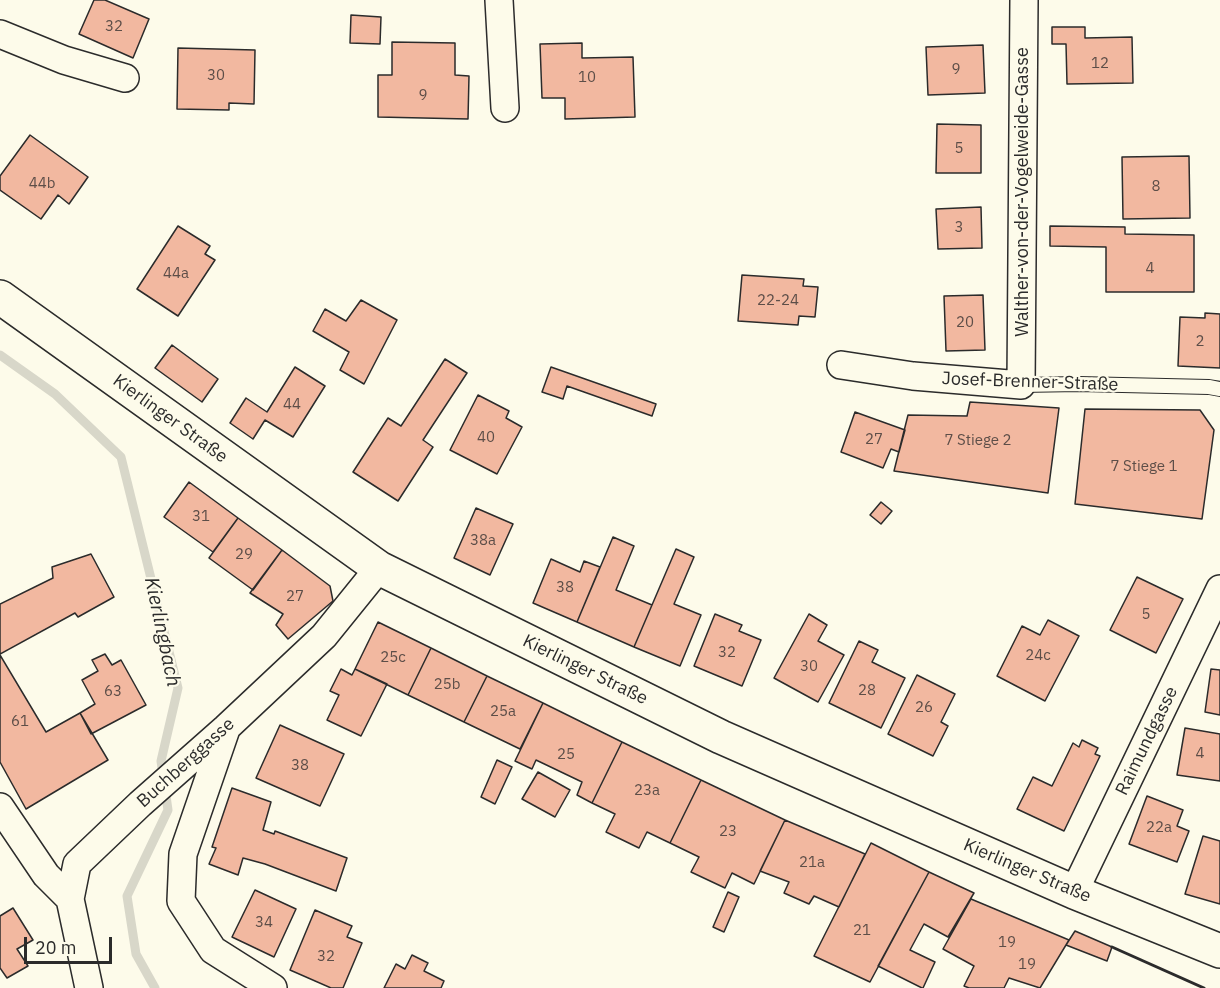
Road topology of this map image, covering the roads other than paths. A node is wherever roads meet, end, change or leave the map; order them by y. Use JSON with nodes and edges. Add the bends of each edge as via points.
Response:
{"nodes":[{"id":1,"x":499,"y":0,"type":"edge"},
{"id":2,"x":1024,"y":0,"type":"edge"},
{"id":3,"x":0,"y":34,"type":"edge"},
{"id":4,"x":125,"y":78,"type":"dead end"},
{"id":5,"x":505,"y":108,"type":"dead end"},
{"id":6,"x":0,"y":297,"type":"edge"},
{"id":7,"x":841,"y":365,"type":"dead end"},
{"id":8,"x":1021,"y":385,"type":"junction"},
{"id":9,"x":1220,"y":389,"type":"edge"},
{"id":10,"x":379,"y":568,"type":"junction"},
{"id":11,"x":1220,"y":589,"type":"edge"},
{"id":12,"x":226,"y":728,"type":"junction"},
{"id":13,"x":0,"y":807,"type":"edge"},
{"id":14,"x":1074,"y":892,"type":"junction"},
{"id":15,"x":70,"y":899,"type":"junction"},
{"id":16,"x":1220,"y":951,"type":"edge"},
{"id":17,"x":89,"y":988,"type":"edge"},
{"id":18,"x":273,"y":988,"type":"edge"}],
"edges":[{"from":1,"to":5,"type":"street"},
{"from":2,"to":8,"type":"street","name":"Walther-von-der-Vogelweide-Gasse"},
{"from":3,"to":4,"type":"street","via":[[64,60]]},
{"from":6,"to":10,"type":"main road","name":"Kierlinger Straße"},
{"from":7,"to":8,"type":"street","name":"Josef-Brenner-Straße"},
{"from":8,"to":9,"type":"lane","name":"Josef-Brenner-Straße"},
{"from":10,"to":12,"type":"street","name":"Buchberggasse","via":[[324,636]]},
{"from":10,"to":14,"type":"main road","name":"Kierlinger Straße","via":[[721,737]]},
{"from":11,"to":14,"type":"street","name":"Raimundgasse"},
{"from":12,"to":15,"type":"street","name":"Buchberggasse","via":[[77,864]]},
{"from":12,"to":18,"type":"street","via":[[183,854],[182,901],[213,950]]},
{"from":13,"to":15,"type":"street","via":[[46,876]]},
{"from":14,"to":16,"type":"main road","name":"Kierlinger Straße"},
{"from":15,"to":17,"type":"street","name":"Buchberggasse"}]}
